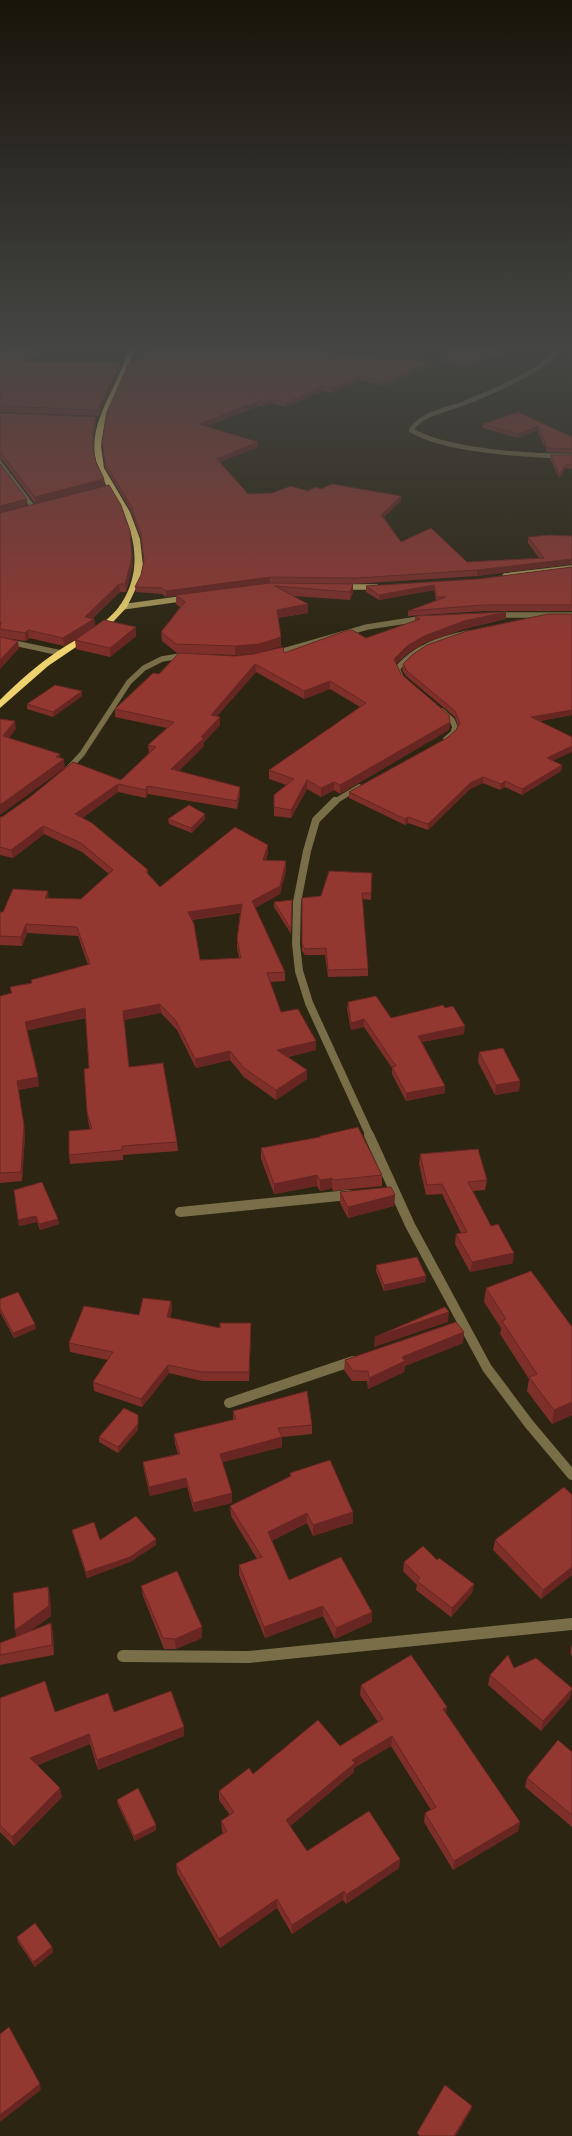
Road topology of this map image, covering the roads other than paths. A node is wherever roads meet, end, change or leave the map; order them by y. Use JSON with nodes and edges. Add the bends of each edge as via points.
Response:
{"nodes":[{"id":1,"x":97,"y":448,"type":"edge"},
{"id":2,"x":470,"y":448,"type":"edge"},
{"id":3,"x":572,"y":456,"type":"edge"},
{"id":4,"x":0,"y":463,"type":"edge"},
{"id":5,"x":40,"y":505,"type":"edge"},
{"id":6,"x":33,"y":507,"type":"junction"},
{"id":7,"x":26,"y":509,"type":"edge"},
{"id":8,"x":572,"y":568,"type":"edge"},
{"id":9,"x":501,"y":576,"type":"edge"},
{"id":10,"x":337,"y":587,"type":"edge"},
{"id":11,"x":382,"y":587,"type":"edge"},
{"id":12,"x":192,"y":597,"type":"edge"},
{"id":13,"x":122,"y":607,"type":"junction"},
{"id":14,"x":491,"y":615,"type":"edge"},
{"id":15,"x":572,"y":615,"type":"edge"},
{"id":16,"x":545,"y":616,"type":"junction"},
{"id":17,"x":432,"y":618,"type":"edge"},
{"id":18,"x":514,"y":623,"type":"edge"},
{"id":19,"x":478,"y":631,"type":"edge"},
{"id":20,"x":0,"y":640,"type":"edge"},
{"id":21,"x":61,"y":653,"type":"junction"},
{"id":22,"x":191,"y":655,"type":"edge"},
{"id":23,"x":264,"y":656,"type":"edge"},
{"id":24,"x":407,"y":683,"type":"edge"},
{"id":25,"x":434,"y":704,"type":"edge"},
{"id":26,"x":0,"y":706,"type":"edge"},
{"id":27,"x":437,"y":744,"type":"edge"},
{"id":28,"x":62,"y":774,"type":"edge"},
{"id":29,"x":366,"y":783,"type":"edge"},
{"id":30,"x":357,"y":1194,"type":"edge"},
{"id":31,"x":180,"y":1212,"type":"dead end"},
{"id":32,"x":364,"y":1357,"type":"edge"},
{"id":33,"x":229,"y":1403,"type":"dead end"},
{"id":34,"x":572,"y":1475,"type":"edge"},
{"id":35,"x":572,"y":1624,"type":"edge"},
{"id":36,"x":123,"y":1656,"type":"dead end"}],
"edges":[{"from":1,"to":13,"type":"highway","via":[[107,489],[125,510],[135,534],[141,559],[132,590]]},
{"from":2,"to":3,"type":"street"},
{"from":4,"to":6,"type":"street"},
{"from":5,"to":6,"type":"street"},
{"from":6,"to":7,"type":"street"},
{"from":8,"to":9,"type":"street"},
{"from":10,"to":11,"type":"street"},
{"from":12,"to":13,"type":"street"},
{"from":13,"to":21,"type":"highway","via":[[85,638]]},
{"from":14,"to":16,"type":"street"},
{"from":15,"to":16,"type":"street"},
{"from":16,"to":18,"type":"street"},
{"from":17,"to":23,"type":"street","via":[[410,619],[370,627]]},
{"from":19,"to":24,"type":"street","via":[[450,636],[405,658],[397,669]]},
{"from":20,"to":21,"type":"street"},
{"from":21,"to":26,"type":"highway","via":[[17,687]]},
{"from":22,"to":28,"type":"street","via":[[168,657],[137,672],[113,702],[80,759]]},
{"from":25,"to":27,"type":"street","via":[[452,720],[455,727],[453,733]]},
{"from":29,"to":34,"type":"street","via":[[335,801],[316,820],[297,902],[296,944],[299,971],[309,1003],[392,1191],[458,1325],[529,1424]]},
{"from":30,"to":31,"type":"street"},
{"from":32,"to":33,"type":"street"},
{"from":35,"to":36,"type":"street","via":[[249,1657]]}]}
